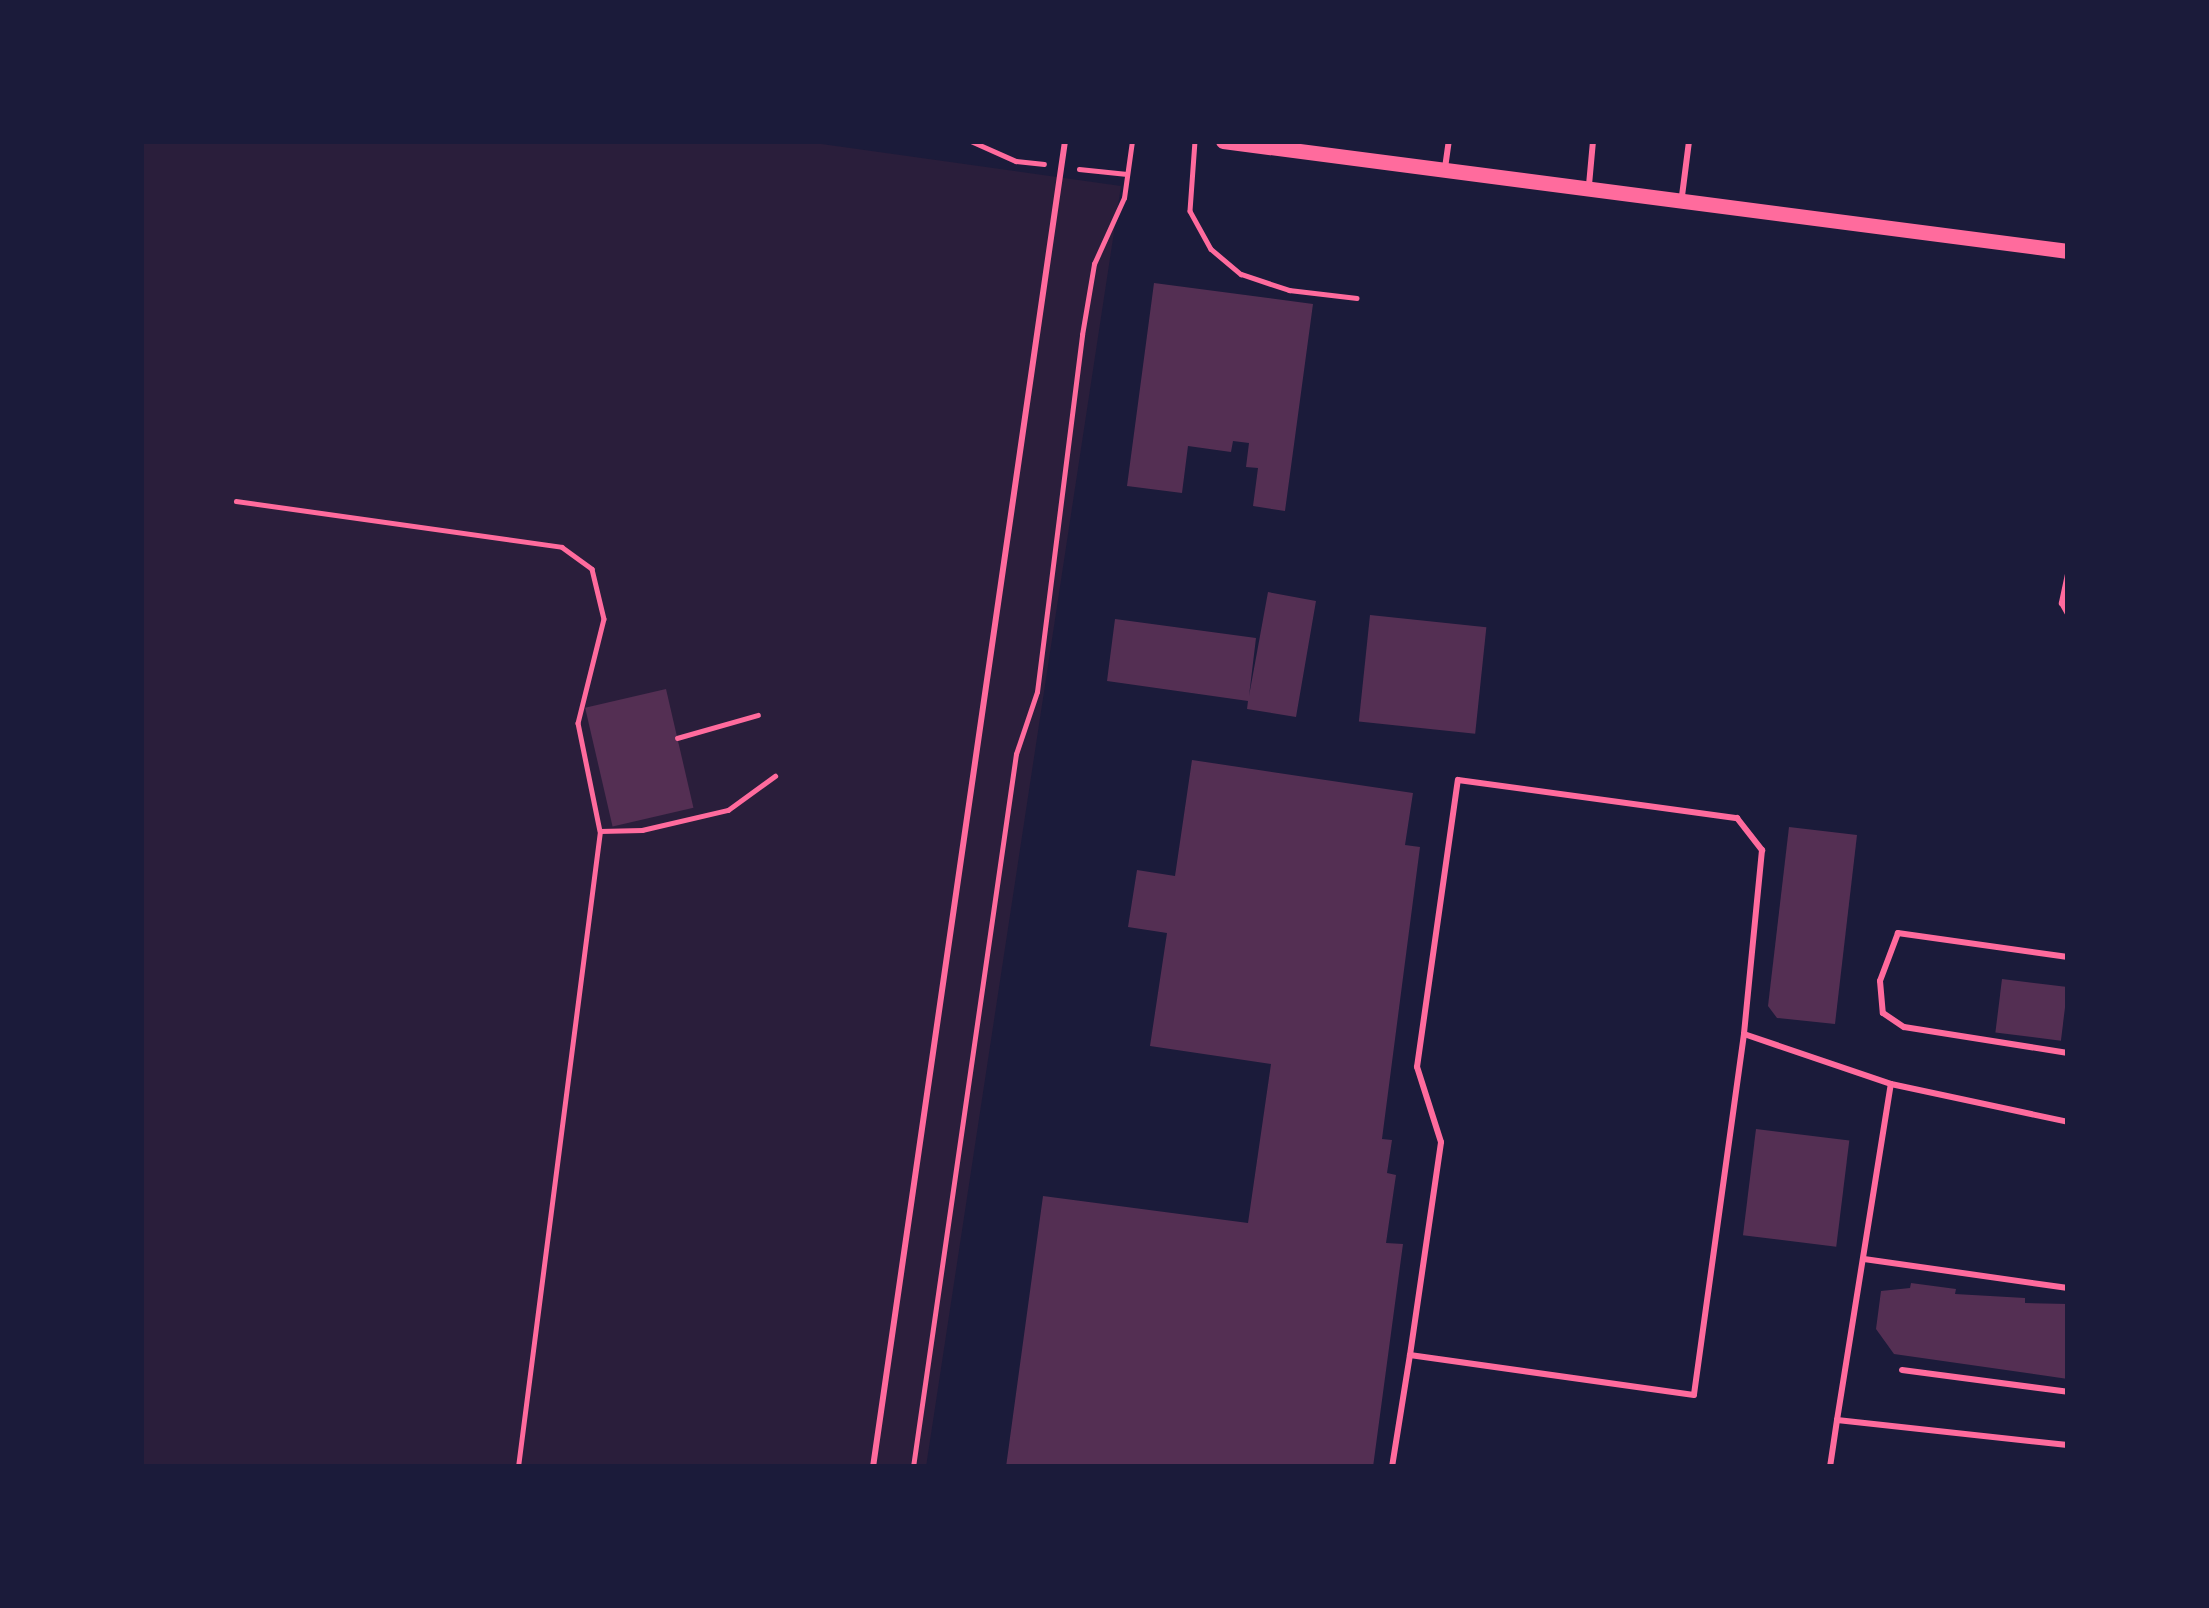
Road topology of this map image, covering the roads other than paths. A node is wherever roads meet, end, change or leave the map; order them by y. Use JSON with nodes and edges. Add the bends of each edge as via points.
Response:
{"nodes":[{"id":1,"x":1065,"y":141,"type":"edge"},
{"id":2,"x":1223,"y":141,"type":"edge"},
{"id":3,"x":1449,"y":141,"type":"edge"},
{"id":4,"x":1593,"y":141,"type":"edge"},
{"id":5,"x":1689,"y":141,"type":"edge"},
{"id":6,"x":1445,"y":168,"type":"junction"},
{"id":7,"x":1588,"y":188,"type":"junction"},
{"id":8,"x":1681,"y":200,"type":"junction"},
{"id":9,"x":2068,"y":251,"type":"edge"},
{"id":10,"x":2068,"y":574,"type":"edge"},
{"id":11,"x":2068,"y":614,"type":"edge"},
{"id":12,"x":2068,"y":957,"type":"edge"},
{"id":13,"x":1744,"y":1034,"type":"junction"},
{"id":14,"x":2068,"y":1053,"type":"edge"},
{"id":15,"x":1891,"y":1084,"type":"junction"},
{"id":16,"x":2068,"y":1122,"type":"edge"},
{"id":17,"x":1864,"y":1259,"type":"junction"},
{"id":18,"x":2068,"y":1288,"type":"edge"},
{"id":19,"x":1409,"y":1355,"type":"junction"},
{"id":20,"x":1902,"y":1370,"type":"dead end"},
{"id":21,"x":2068,"y":1392,"type":"edge"},
{"id":22,"x":1838,"y":1420,"type":"junction"},
{"id":23,"x":2068,"y":1445,"type":"edge"},
{"id":24,"x":873,"y":1467,"type":"edge"},
{"id":25,"x":1392,"y":1467,"type":"edge"},
{"id":26,"x":1830,"y":1467,"type":"edge"}],
"edges":[{"from":1,"to":24,"type":"lane"},
{"from":2,"to":6,"type":"main road"},
{"from":3,"to":6,"type":"lane"},
{"from":4,"to":7,"type":"lane"},
{"from":5,"to":8,"type":"lane"},
{"from":6,"to":7,"type":"main road"},
{"from":7,"to":8,"type":"main road"},
{"from":8,"to":9,"type":"main road"},
{"from":10,"to":11,"type":"lane"},
{"from":12,"to":14,"type":"lane","via":[[1898,933],[1880,982],[1882,1012],[1904,1027]]},
{"from":13,"to":15,"type":"lane"},
{"from":13,"to":19,"type":"lane","via":[[1694,1395]]},
{"from":13,"to":19,"type":"lane","via":[[1762,850],[1737,818],[1458,780],[1417,1067],[1441,1142]]},
{"from":15,"to":16,"type":"lane"},
{"from":15,"to":17,"type":"lane"},
{"from":17,"to":18,"type":"lane"},
{"from":17,"to":22,"type":"lane"},
{"from":19,"to":25,"type":"lane"},
{"from":20,"to":21,"type":"lane"},
{"from":22,"to":23,"type":"lane"},
{"from":22,"to":26,"type":"lane"}]}
